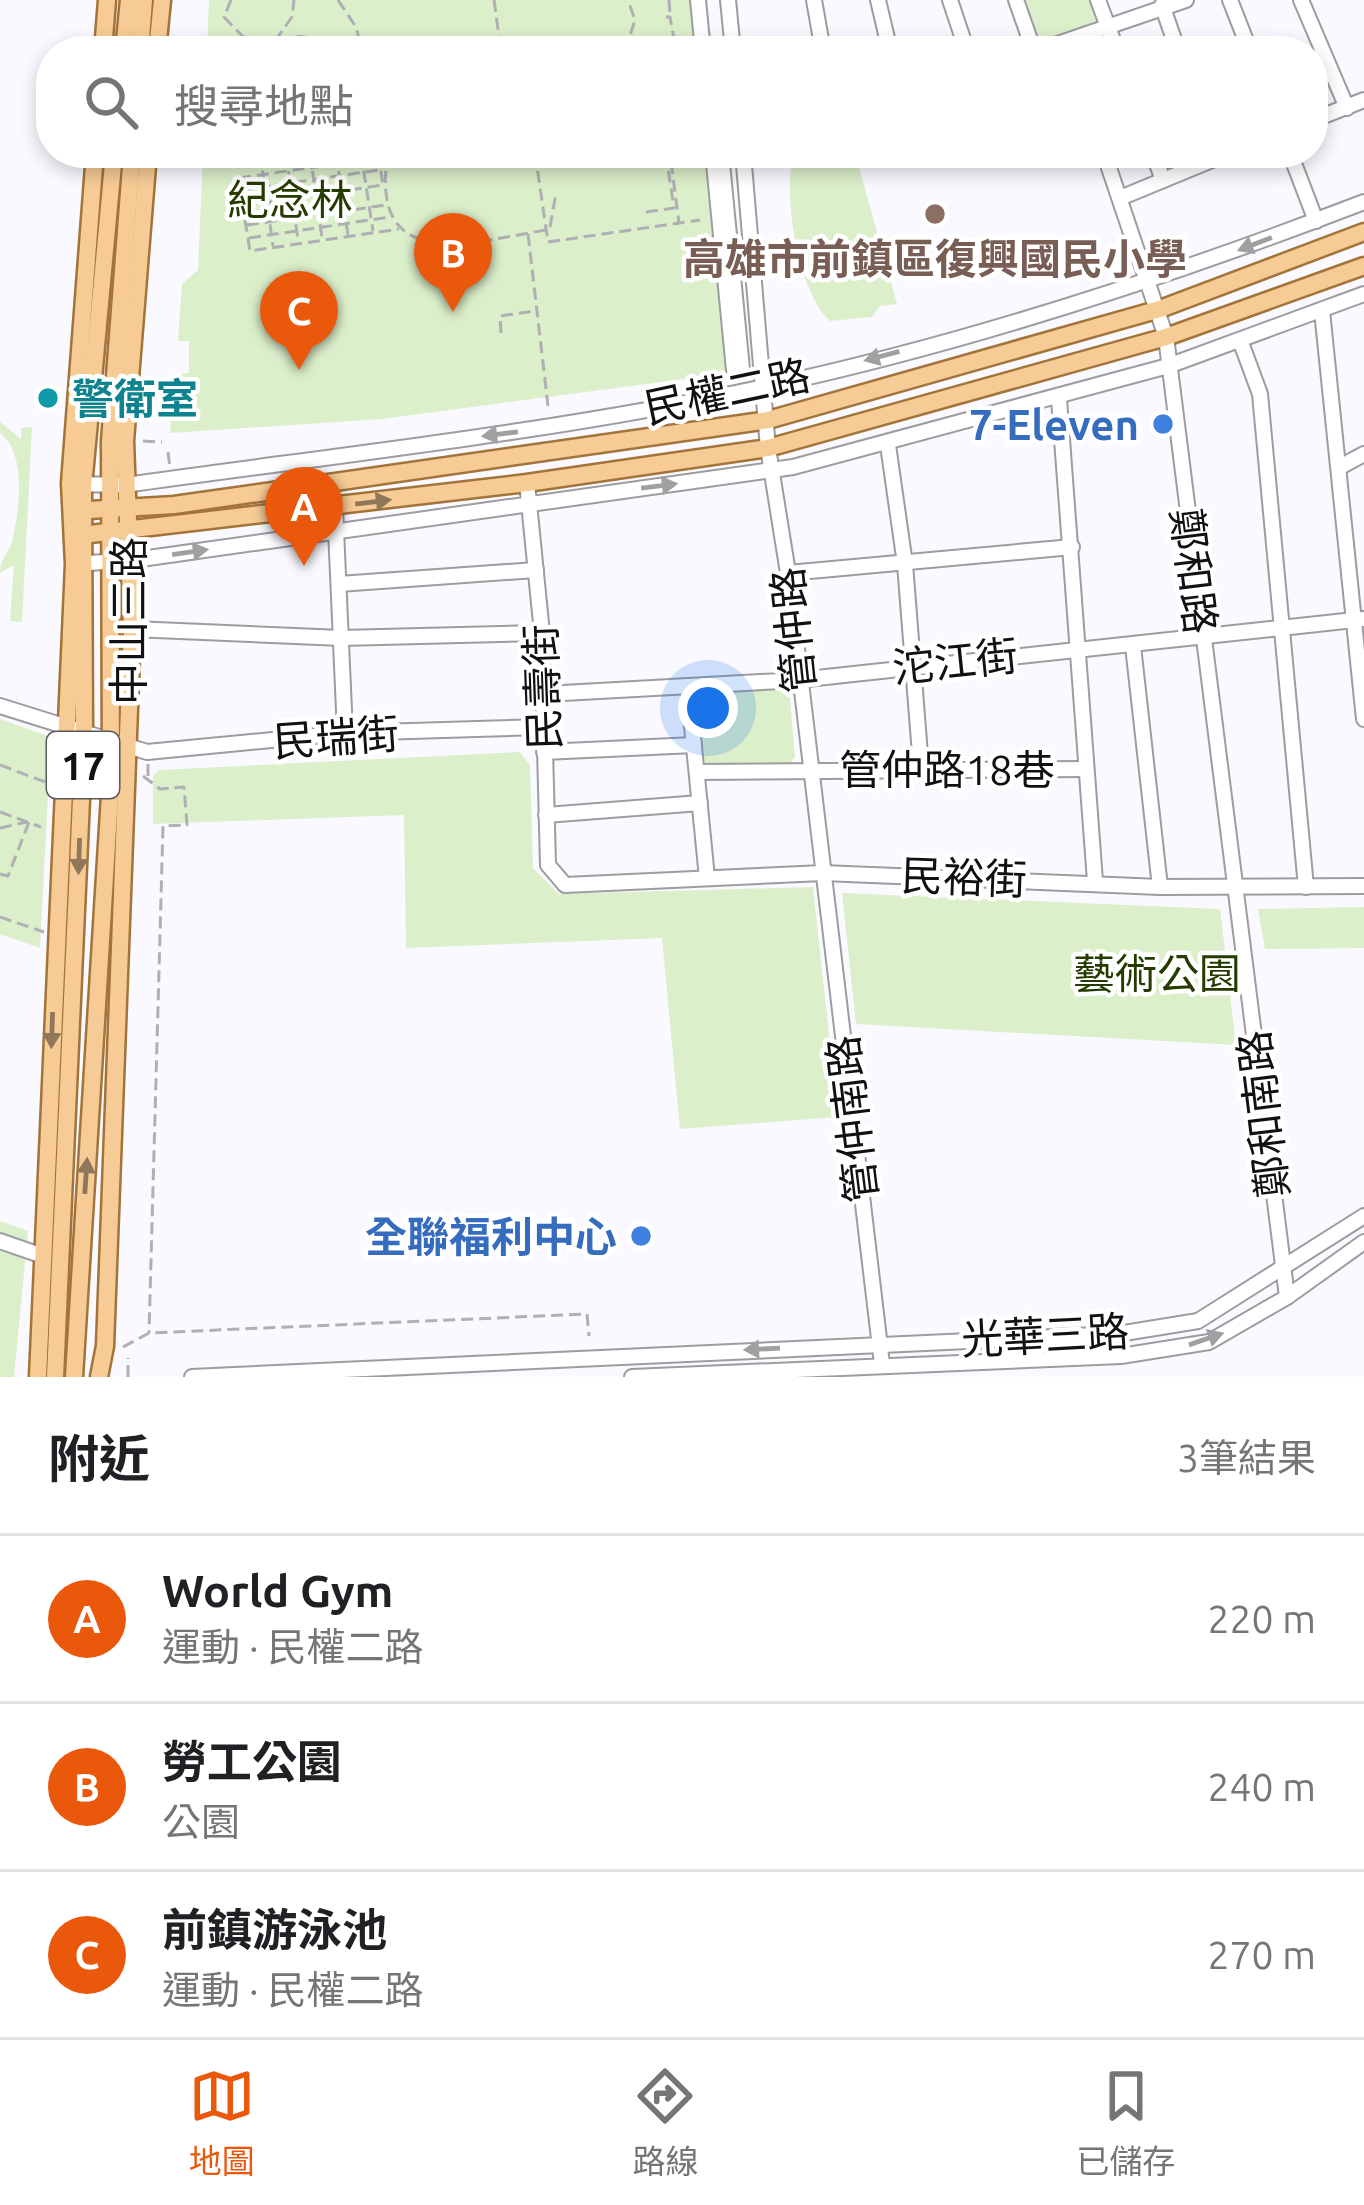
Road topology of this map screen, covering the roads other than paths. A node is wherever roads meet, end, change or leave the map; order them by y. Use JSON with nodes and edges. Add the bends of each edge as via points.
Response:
{"nodes":[{"id":1,"x":107,"y":0,"type":"edge"},
{"id":2,"x":129,"y":0,"type":"edge"},
{"id":3,"x":144,"y":0,"type":"edge"},
{"id":4,"x":162,"y":0,"type":"edge"},
{"id":5,"x":702,"y":0,"type":"edge"},
{"id":6,"x":728,"y":0,"type":"edge"},
{"id":7,"x":814,"y":0,"type":"edge"},
{"id":8,"x":878,"y":0,"type":"edge"},
{"id":9,"x":950,"y":0,"type":"edge"},
{"id":10,"x":1016,"y":0,"type":"edge"},
{"id":11,"x":1098,"y":0,"type":"edge"},
{"id":12,"x":1186,"y":0,"type":"edge"},
{"id":13,"x":1230,"y":0,"type":"edge"},
{"id":14,"x":1301,"y":0,"type":"edge"},
{"id":15,"x":1162,"y":4,"type":"edge"},
{"id":16,"x":1109,"y":30,"type":"junction"},
{"id":17,"x":104,"y":36,"type":"edge"},
{"id":18,"x":125,"y":36,"type":"edge"},
{"id":19,"x":141,"y":36,"type":"edge"},
{"id":20,"x":159,"y":36,"type":"edge"},
{"id":21,"x":706,"y":36,"type":"edge"},
{"id":22,"x":732,"y":36,"type":"edge"},
{"id":23,"x":820,"y":36,"type":"edge"},
{"id":24,"x":886,"y":36,"type":"edge"},
{"id":25,"x":962,"y":36,"type":"edge"},
{"id":26,"x":1029,"y":36,"type":"edge"},
{"id":27,"x":1094,"y":36,"type":"edge"},
{"id":28,"x":1111,"y":36,"type":"edge"},
{"id":29,"x":1173,"y":36,"type":"edge"},
{"id":30,"x":1244,"y":36,"type":"edge"},
{"id":31,"x":1316,"y":36,"type":"edge"},
{"id":32,"x":1328,"y":63,"type":"edge"},
{"id":33,"x":1364,"y":100,"type":"edge"},
{"id":34,"x":1347,"y":108,"type":"junction"},
{"id":35,"x":1328,"y":115,"type":"edge"},
{"id":36,"x":94,"y":168,"type":"edge"},
{"id":37,"x":112,"y":168,"type":"edge"},
{"id":38,"x":131,"y":168,"type":"edge"},
{"id":39,"x":147,"y":168,"type":"edge"},
{"id":40,"x":718,"y":168,"type":"edge"},
{"id":41,"x":719,"y":168,"type":"edge"},
{"id":42,"x":744,"y":168,"type":"edge"},
{"id":43,"x":1109,"y":168,"type":"edge"},
{"id":44,"x":1158,"y":168,"type":"edge"},
{"id":45,"x":1190,"y":168,"type":"edge"},
{"id":46,"x":1296,"y":168,"type":"edge"},
{"id":47,"x":1162,"y":180,"type":"junction"},
{"id":48,"x":1120,"y":198,"type":"junction"},
{"id":49,"x":1364,"y":202,"type":"edge"},
{"id":50,"x":1316,"y":220,"type":"junction"},
{"id":51,"x":1364,"y":232,"type":"edge"},
{"id":52,"x":1364,"y":266,"type":"edge"},
{"id":53,"x":1151,"y":284,"type":"junction"},
{"id":54,"x":1364,"y":295,"type":"edge"},
{"id":55,"x":1160,"y":309,"type":"junction"},
{"id":56,"x":1322,"y":311,"type":"junction"},
{"id":57,"x":1166,"y":337,"type":"junction"},
{"id":58,"x":1240,"y":340,"type":"junction"},
{"id":59,"x":1168,"y":366,"type":"junction"},
{"id":60,"x":766,"y":387,"type":"junction"},
{"id":61,"x":1059,"y":399,"type":"junction"},
{"id":62,"x":768,"y":420,"type":"junction"},
{"id":63,"x":888,"y":445,"type":"junction"},
{"id":64,"x":768,"y":448,"type":"junction"},
{"id":65,"x":1364,"y":454,"type":"edge"},
{"id":66,"x":1340,"y":467,"type":"junction"},
{"id":67,"x":772,"y":471,"type":"junction"},
{"id":68,"x":76,"y":484,"type":"junction"},
{"id":69,"x":118,"y":485,"type":"junction"},
{"id":70,"x":528,"y":493,"type":"junction"},
{"id":71,"x":335,"y":507,"type":"junction"},
{"id":72,"x":78,"y":511,"type":"junction"},
{"id":73,"x":120,"y":512,"type":"junction"},
{"id":74,"x":132,"y":532,"type":"junction"},
{"id":75,"x":335,"y":532,"type":"junction"},
{"id":76,"x":111,"y":535,"type":"junction"},
{"id":77,"x":79,"y":536,"type":"junction"},
{"id":78,"x":1072,"y":547,"type":"junction"},
{"id":79,"x":134,"y":560,"type":"junction"},
{"id":80,"x":112,"y":562,"type":"junction"},
{"id":81,"x":80,"y":563,"type":"junction"},
{"id":82,"x":905,"y":564,"type":"junction"},
{"id":83,"x":536,"y":570,"type":"junction"},
{"id":84,"x":788,"y":573,"type":"junction"},
{"id":85,"x":338,"y":584,"type":"junction"},
{"id":86,"x":1361,"y":619,"type":"edge"},
{"id":87,"x":1281,"y":628,"type":"junction"},
{"id":88,"x":132,"y":629,"type":"junction"},
{"id":89,"x":542,"y":633,"type":"junction"},
{"id":90,"x":340,"y":638,"type":"junction"},
{"id":91,"x":1202,"y":639,"type":"junction"},
{"id":92,"x":1133,"y":646,"type":"junction"},
{"id":93,"x":1078,"y":648,"type":"junction"},
{"id":94,"x":911,"y":666,"type":"junction"},
{"id":95,"x":798,"y":680,"type":"junction"},
{"id":96,"x":688,"y":686,"type":"junction"},
{"id":97,"x":545,"y":694,"type":"junction"},
{"id":98,"x":0,"y":706,"type":"edge"},
{"id":99,"x":1364,"y":718,"type":"edge"},
{"id":100,"x":544,"y":727,"type":"junction"},
{"id":101,"x":63,"y":728,"type":"junction"},
{"id":102,"x":84,"y":734,"type":"junction"},
{"id":103,"x":345,"y":734,"type":"junction"},
{"id":104,"x":119,"y":744,"type":"junction"},
{"id":105,"x":694,"y":745,"type":"junction"},
{"id":106,"x":544,"y":752,"type":"junction"},
{"id":107,"x":921,"y":766,"type":"junction"},
{"id":108,"x":1084,"y":769,"type":"junction"},
{"id":109,"x":810,"y":771,"type":"junction"},
{"id":110,"x":697,"y":772,"type":"junction"},
{"id":111,"x":700,"y":803,"type":"junction"},
{"id":112,"x":546,"y":814,"type":"junction"},
{"id":113,"x":1234,"y":859,"type":"joint"},
{"id":114,"x":823,"y":873,"type":"junction"},
{"id":115,"x":707,"y":878,"type":"junction"},
{"id":116,"x":1094,"y":881,"type":"junction"},
{"id":117,"x":565,"y":885,"type":"joint"},
{"id":118,"x":1364,"y":886,"type":"edge"},
{"id":119,"x":1160,"y":887,"type":"junction"},
{"id":120,"x":1306,"y":887,"type":"junction"},
{"id":121,"x":1236,"y":889,"type":"junction"},
{"id":122,"x":1364,"y":1216,"type":"edge"},
{"id":123,"x":0,"y":1241,"type":"edge"},
{"id":124,"x":1364,"y":1242,"type":"edge"},
{"id":125,"x":44,"y":1256,"type":"junction"},
{"id":126,"x":1282,"y":1273,"type":"junction"},
{"id":127,"x":1287,"y":1297,"type":"junction"},
{"id":128,"x":879,"y":1344,"type":"junction"},
{"id":129,"x":882,"y":1364,"type":"junction"},
{"id":130,"x":38,"y":1377,"type":"edge"},
{"id":131,"x":55,"y":1377,"type":"edge"},
{"id":132,"x":74,"y":1377,"type":"edge"},
{"id":133,"x":99,"y":1377,"type":"edge"},
{"id":134,"x":192,"y":1377,"type":"edge"},
{"id":135,"x":632,"y":1377,"type":"edge"}],
"edges":[{"from":1,"to":17,"type":"main road"},
{"from":2,"to":18,"type":"main road"},
{"from":3,"to":19,"type":"main road"},
{"from":4,"to":20,"type":"main road"},
{"from":5,"to":21,"type":"street"},
{"from":6,"to":22,"type":"street"},
{"from":7,"to":23,"type":"street"},
{"from":8,"to":24,"type":"street"},
{"from":9,"to":25,"type":"street"},
{"from":10,"to":26,"type":"street"},
{"from":11,"to":16,"type":"street"},
{"from":12,"to":15,"type":"street"},
{"from":13,"to":30,"type":"street"},
{"from":14,"to":31,"type":"street"},
{"from":15,"to":16,"type":"street"},
{"from":15,"to":29,"type":"street"},
{"from":16,"to":27,"type":"street"},
{"from":16,"to":28,"type":"street"},
{"from":32,"to":34,"type":"street"},
{"from":33,"to":34,"type":"street"},
{"from":34,"to":35,"type":"street"},
{"from":36,"to":68,"type":"main road","name":"中山三路","number":"17"},
{"from":37,"to":68,"type":"main road","name":"中山三路","number":"17"},
{"from":38,"to":69,"type":"main road","name":"中山三路","number":"17"},
{"from":39,"to":69,"type":"main road","name":"中山三路","number":"17"},
{"from":40,"to":41,"type":"street","via":[[734,370],[742,369]]},
{"from":42,"to":60,"type":"street","name":"管仲路"},
{"from":43,"to":48,"type":"street","name":"鄭和路"},
{"from":44,"to":47,"type":"street"},
{"from":45,"to":47,"type":"street"},
{"from":46,"to":50,"type":"street"},
{"from":47,"to":48,"type":"street"},
{"from":48,"to":53,"type":"street","name":"鄭和路"},
{"from":49,"to":50,"type":"street","name":"民權二路"},
{"from":50,"to":53,"type":"street","name":"民權二路","one_way":true},
{"from":51,"to":55,"type":"main road","name":"民權二路"},
{"from":52,"to":57,"type":"main road","name":"民權二路"},
{"from":53,"to":55,"type":"street","name":"鄭和路"},
{"from":53,"to":60,"type":"street","name":"民權二路","one_way":true},
{"from":54,"to":56,"type":"street","name":"民權二路"},
{"from":55,"to":57,"type":"street","name":"鄭和路"},
{"from":55,"to":62,"type":"main road","name":"民權二路"},
{"from":56,"to":58,"type":"street","name":"民權二路"},
{"from":56,"to":66,"type":"street"},
{"from":57,"to":59,"type":"street","name":"鄭和路"},
{"from":57,"to":64,"type":"main road","name":"民權二路"},
{"from":58,"to":59,"type":"street","name":"民權二路"},
{"from":58,"to":87,"type":"street","via":[[1260,394]]},
{"from":59,"to":61,"type":"street","name":"民權二路"},
{"from":59,"to":91,"type":"street","name":"鄭和路"},
{"from":60,"to":62,"type":"street","name":"管仲路"},
{"from":60,"to":69,"type":"street","name":"民權二路","one_way":true,"via":[[520,431]]},
{"from":61,"to":63,"type":"street","name":"民權二路"},
{"from":61,"to":78,"type":"street"},
{"from":62,"to":64,"type":"street","name":"管仲路"},
{"from":62,"to":73,"type":"main road","name":"民權二路"},
{"from":63,"to":67,"type":"street","name":"民權二路"},
{"from":63,"to":82,"type":"street"},
{"from":64,"to":67,"type":"street","name":"管仲路"},
{"from":64,"to":70,"type":"main road","name":"民權二路"},
{"from":65,"to":66,"type":"street"},
{"from":66,"to":86,"type":"street"},
{"from":70,"to":67,"type":"street","name":"民權二路","one_way":true},
{"from":67,"to":84,"type":"street","name":"管仲路"},
{"from":68,"to":69,"type":"street","name":"民權二路"},
{"from":68,"to":72,"type":"main road","name":"中山三路","number":"17"},
{"from":69,"to":73,"type":"main road","name":"中山三路","number":"17"},
{"from":71,"to":70,"type":"main road","name":"民權二路","one_way":true},
{"from":70,"to":75,"type":"street","name":"民權二路"},
{"from":70,"to":83,"type":"street","name":"民壽街"},
{"from":71,"to":74,"type":"main road","name":"民權二路"},
{"from":71,"to":75,"type":"street"},
{"from":72,"to":73,"type":"main road","name":"民權二路"},
{"from":72,"to":77,"type":"main road","name":"中山三路","number":"17"},
{"from":73,"to":74,"type":"main road","name":"中山三路","number":"17"},
{"from":73,"to":76,"type":"main road","name":"中山三路","number":"17"},
{"from":74,"to":76,"type":"main road","name":"民權二路"},
{"from":74,"to":79,"type":"main road","name":"中山三路","number":"17"},
{"from":79,"to":75,"type":"street","name":"民權二路","one_way":true},
{"from":75,"to":85,"type":"street"},
{"from":76,"to":77,"type":"main road","name":"民權二路"},
{"from":76,"to":80,"type":"main road","name":"中山三路","number":"17"},
{"from":77,"to":81,"type":"main road","name":"中山三路","number":"17"},
{"from":78,"to":82,"type":"street"},
{"from":78,"to":93,"type":"street"},
{"from":79,"to":80,"type":"street","name":"民權二路"},
{"from":79,"to":88,"type":"main road","name":"中山三路","number":"17"},
{"from":80,"to":81,"type":"street","name":"民權二路"},
{"from":80,"to":104,"type":"main road","name":"中山三路","number":"17"},
{"from":81,"to":101,"type":"main road","name":"中山三路","number":"17"},
{"from":81,"to":102,"type":"main road","name":"中山三路","number":"17"},
{"from":82,"to":84,"type":"street"},
{"from":82,"to":94,"type":"street"},
{"from":83,"to":85,"type":"street"},
{"from":83,"to":89,"type":"street","name":"民壽街"},
{"from":84,"to":95,"type":"street","name":"管仲路"},
{"from":85,"to":90,"type":"street"},
{"from":86,"to":87,"type":"street","name":"沱江街"},
{"from":86,"to":99,"type":"street"},
{"from":87,"to":91,"type":"street","name":"沱江街"},
{"from":87,"to":120,"type":"street"},
{"from":88,"to":90,"type":"street"},
{"from":88,"to":104,"type":"main road","name":"中山三路","number":"17"},
{"from":89,"to":90,"type":"street"},
{"from":89,"to":97,"type":"street","name":"民壽街"},
{"from":90,"to":103,"type":"street"},
{"from":91,"to":92,"type":"street","name":"沱江街"},
{"from":91,"to":113,"type":"street","name":"鄭和路"},
{"from":92,"to":93,"type":"street","name":"沱江街"},
{"from":92,"to":119,"type":"street"},
{"from":93,"to":94,"type":"street","name":"沱江街"},
{"from":93,"to":108,"type":"street"},
{"from":94,"to":95,"type":"street","name":"沱江街"},
{"from":94,"to":107,"type":"street"},
{"from":95,"to":96,"type":"street","name":"沱江街"},
{"from":95,"to":109,"type":"street","name":"管仲路"},
{"from":96,"to":97,"type":"street","name":"沱江街"},
{"from":96,"to":105,"type":"street"},
{"from":97,"to":100,"type":"street","name":"民壽街"},
{"from":98,"to":101,"type":"street","name":"民瑞街"},
{"from":100,"to":103,"type":"street","name":"民瑞街"},
{"from":100,"to":106,"type":"street","name":"民壽街"},
{"from":101,"to":102,"type":"street","name":"民瑞街"},
{"from":101,"to":125,"type":"main road","name":"中山三路","number":"17","one_way":true},
{"from":102,"to":104,"type":"street","name":"民瑞街"},
{"from":102,"to":131,"type":"main road","name":"中山三路","number":"17","one_way":true},
{"from":103,"to":104,"type":"street","name":"民瑞街","via":[[159,752]]},
{"from":132,"to":104,"type":"main road","name":"中山三路","number":"17","one_way":true},
{"from":104,"to":133,"type":"main road","name":"中山三路","number":"17"},
{"from":105,"to":106,"type":"street"},
{"from":105,"to":110,"type":"street"},
{"from":106,"to":112,"type":"street","name":"民壽街"},
{"from":107,"to":108,"type":"street","name":"管仲路18巷"},
{"from":107,"to":109,"type":"street","name":"管仲路18巷"},
{"from":108,"to":116,"type":"street"},
{"from":109,"to":110,"type":"street","name":"管仲路18巷"},
{"from":109,"to":114,"type":"street","name":"管仲路"},
{"from":110,"to":111,"type":"street"},
{"from":111,"to":112,"type":"street"},
{"from":111,"to":115,"type":"street"},
{"from":112,"to":117,"type":"street","name":"民壽街","via":[[548,865]]},
{"from":113,"to":121,"type":"street","name":"鄭和南路"},
{"from":114,"to":115,"type":"street","name":"民裕街"},
{"from":114,"to":116,"type":"street","name":"民裕街"},
{"from":114,"to":128,"type":"street","name":"管仲南路"},
{"from":115,"to":117,"type":"street","name":"民裕街"},
{"from":116,"to":119,"type":"street","name":"民裕街"},
{"from":118,"to":120,"type":"street","name":"民裕街"},
{"from":119,"to":121,"type":"street","name":"民裕街"},
{"from":120,"to":121,"type":"street","name":"民裕街"},
{"from":121,"to":126,"type":"street","name":"鄭和南路"},
{"from":122,"to":126,"type":"street","name":"光華三路"},
{"from":123,"to":125,"type":"street"},
{"from":124,"to":127,"type":"street","name":"光華三路"},
{"from":125,"to":130,"type":"main road","name":"中山三路","number":"17"},
{"from":126,"to":127,"type":"street","name":"鄭和南路"},
{"from":126,"to":128,"type":"street","name":"光華三路","via":[[1198,1321],[1118,1334]]},
{"from":129,"to":127,"type":"street","name":"光華三路","one_way":true,"via":[[1120,1356],[1209,1342]]},
{"from":128,"to":129,"type":"street","name":"管仲南路"},
{"from":128,"to":134,"type":"street","name":"光華三路","one_way":true},
{"from":129,"to":135,"type":"street","name":"光華三路"}]}
